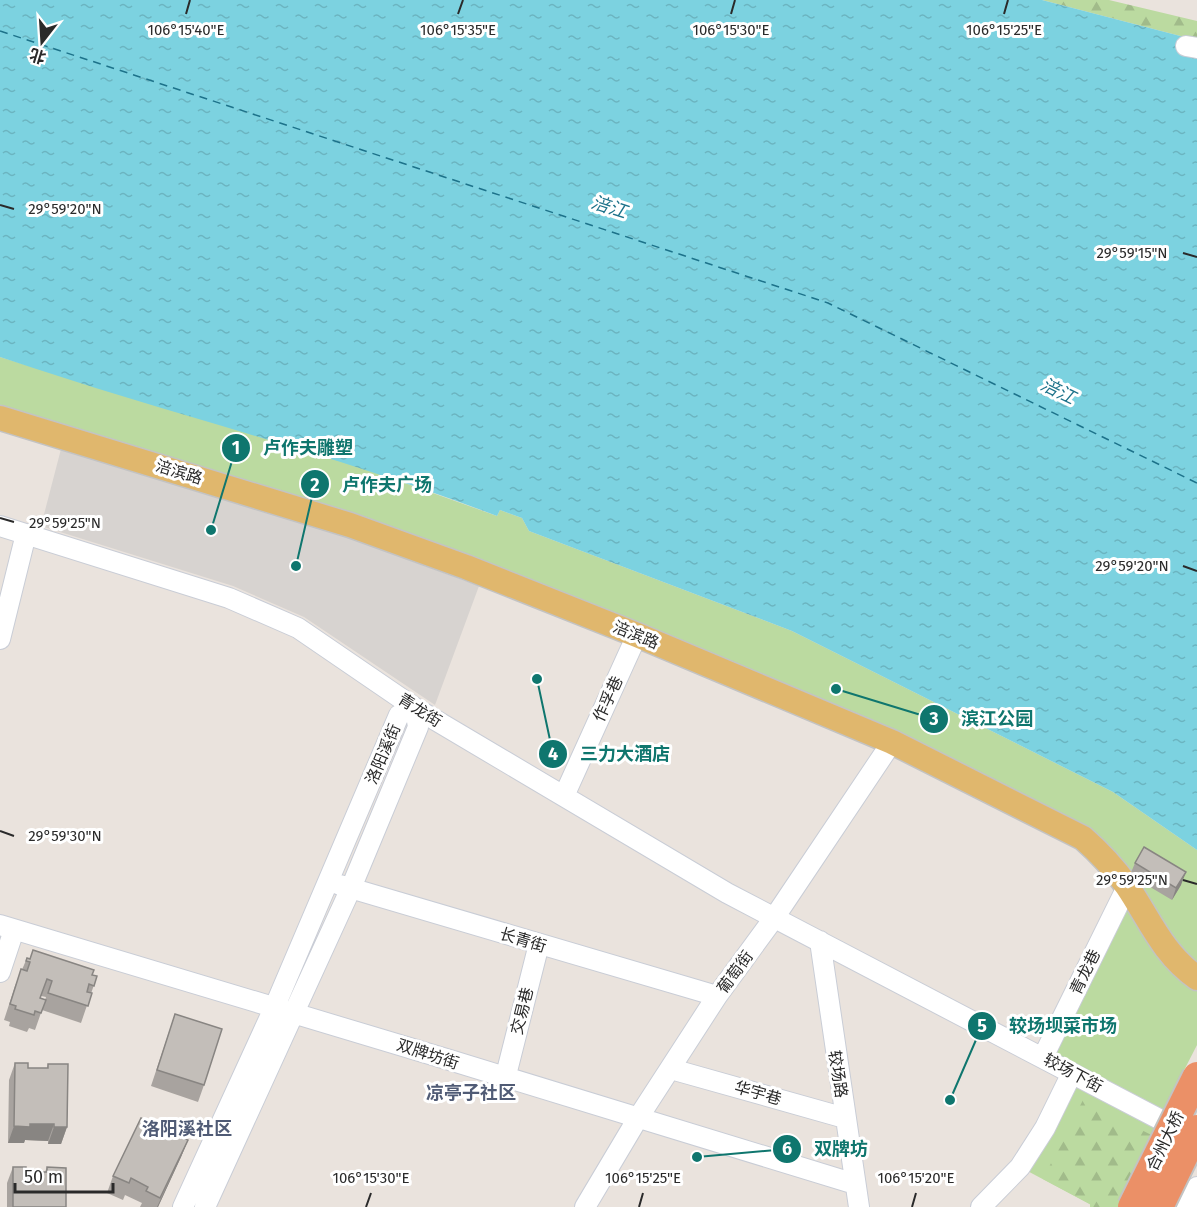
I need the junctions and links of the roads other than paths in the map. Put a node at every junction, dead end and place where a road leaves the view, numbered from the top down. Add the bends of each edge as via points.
1 (0, 418) edge
2 (0, 526) edge
3 (26, 534) junction
4 (637, 635) junction
5 (0, 639) edge
6 (415, 708) junction
7 (892, 742) junction
8 (564, 796) junction
9 (329, 883) junction
10 (1127, 887) junction
11 (351, 888) junction
12 (774, 918) junction
13 (7, 927) edge
14 (820, 941) junction
15 (539, 944) junction
16 (0, 972) edge
17 (1197, 978) edge
18 (717, 996) junction
19 (275, 1006) junction
20 (295, 1012) junction
21 (1043, 1057) junction
22 (671, 1069) junction
23 (1072, 1073) junction
24 (1197, 1076) edge
25 (506, 1079) junction
26 (638, 1118) junction
27 (845, 1118) junction
28 (1197, 1129) edge
29 (1197, 1140) edge
30 (855, 1184) junction
31 (1197, 1187) edge
32 (183, 1207) edge
33 (205, 1207) edge
34 (585, 1207) edge
35 (859, 1207) edge
36 (981, 1207) edge
37 (1132, 1207) edge
38 (1159, 1207) edge
39 (1187, 1207) edge

1 - 4 main road, 涪滨路 via 350,525
2 - 3 street, 青龙街
3 - 5 street
3 - 6 street, 青龙街 via 229,598 298,628
4 - 7 main road, 涪滨路
4 - 8 street, 作孚巷
6 - 8 street, 青龙街
6 - 9 street, 洛阳溪街 via 399,715
6 - 11 street, 洛阳溪街 via 418,727
7 - 10 main road, 涪滨路 via 1083,838 1106,859
7 - 12 street, 葡萄街
8 - 12 street, 青龙街
9 - 11 street, 长青街
9 - 19 street, 洛阳溪街
10 - 17 main road, 涪滨路 via 1159,941
10 - 21 street, 青龙巷
11 - 15 street, 长青街
11 - 20 street, 洛阳溪街
12 - 14 street, 青龙街
12 - 18 street, 葡萄街
13 - 16 street
13 - 19 street, 双牌坊街
14 - 21 street, 较场下街
14 - 27 street, 较场路
15 - 18 street, 长青街
15 - 25 street, 交易巷
18 - 22 street, 葡萄街
19 - 20 street, 双牌坊街
19 - 32 street, 洛阳溪街
20 - 25 street, 双牌坊街
20 - 33 street, 洛阳溪街
21 - 23 street, 较场下街
22 - 26 street, 葡萄街
22 - 27 street, 华宇巷
23 - 29 street, 较场下街
23 - 36 street via 1020,1167
24 - 37 highway, 合州大桥, bridge
25 - 26 street, 双牌坊街
26 - 30 street, 双牌坊街
26 - 34 street, 葡萄街
27 - 30 street, 较场路
28 - 38 highway, 合州大桥, bridge
30 - 35 street, 较场路
31 - 39 street

